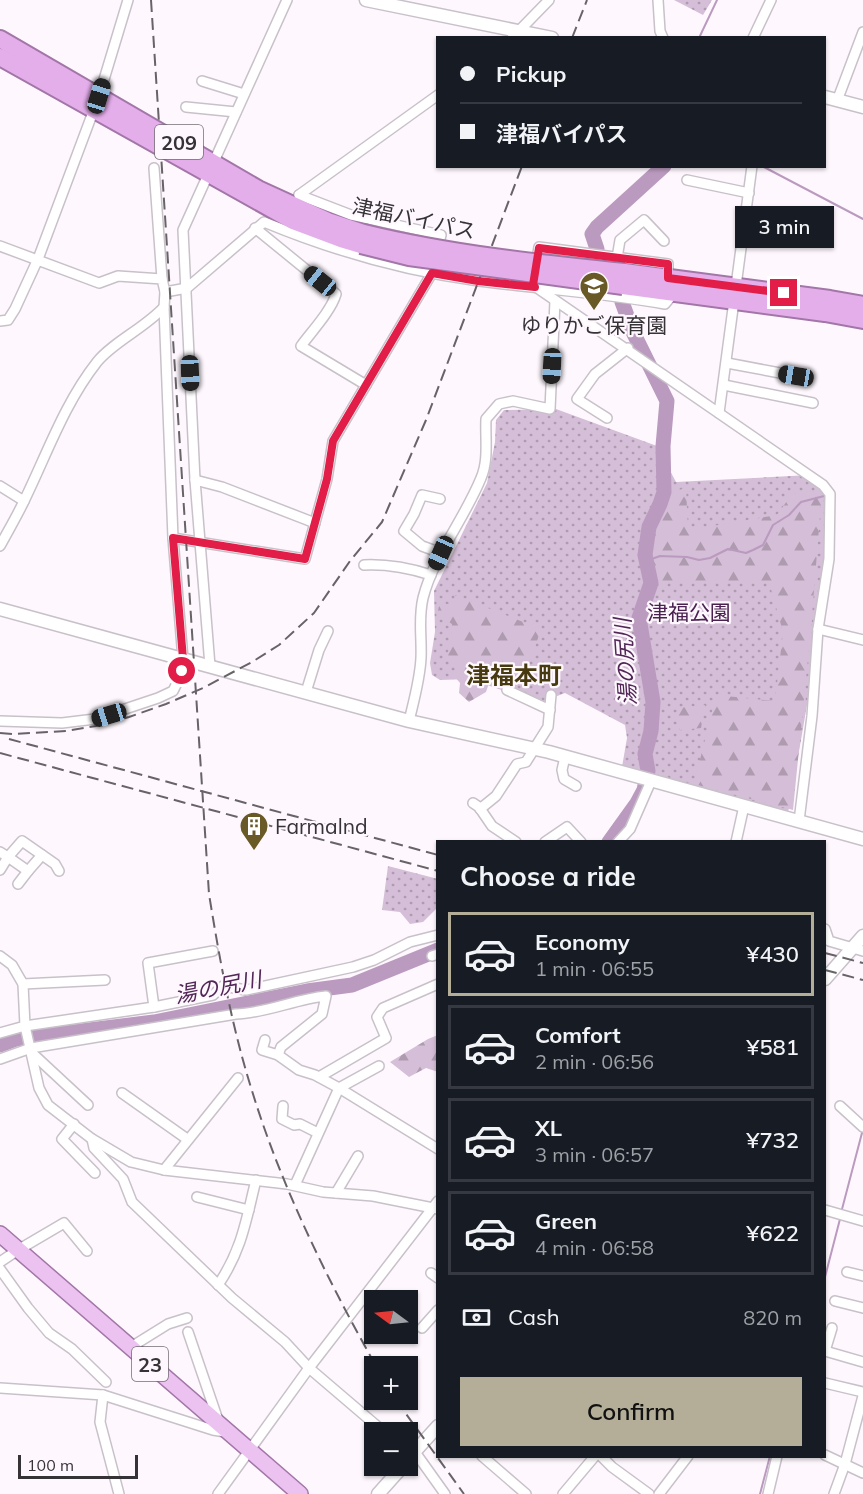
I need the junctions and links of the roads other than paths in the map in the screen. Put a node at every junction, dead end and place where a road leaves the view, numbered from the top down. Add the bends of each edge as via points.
1 (128, 0) edge
2 (287, 0) edge
3 (366, 0) edge
4 (549, 0) edge
5 (658, 0) edge
6 (771, 0) edge
7 (863, 32) edge
8 (516, 34) edge
9 (534, 36) edge
10 (662, 36) edge
11 (754, 36) edge
12 (0, 39) edge
13 (0, 57) edge
14 (202, 81) dead end
15 (244, 94) junction
16 (436, 96) edge
17 (831, 99) edge
18 (96, 103) junction
19 (186, 107) dead end
20 (863, 107) edge
21 (236, 112) junction
22 (154, 168) dead end
23 (752, 168) edge
24 (211, 169) junction
25 (687, 180) dead end
26 (749, 194) junction
27 (746, 216) junction
28 (255, 228) junction
29 (825, 232) dead end
30 (664, 241) dead end
31 (0, 246) edge
32 (38, 259) junction
33 (622, 272) junction
34 (432, 273) junction
35 (162, 279) junction
36 (671, 286) junction
37 (535, 287) junction
38 (187, 288) junction
39 (165, 292) junction
40 (737, 294) junction
41 (555, 301) junction
42 (863, 305) edge
43 (165, 307) junction
44 (863, 320) edge
45 (0, 321) edge
46 (628, 348) junction
47 (727, 363) junction
48 (796, 376) dead end
49 (366, 385) junction
50 (724, 386) junction
51 (813, 403) dead end
52 (719, 413) junction
53 (607, 418) dead end
54 (195, 480) junction
55 (0, 486) edge
56 (440, 499) dead end
57 (24, 501) junction
58 (315, 523) junction
59 (173, 538) junction
60 (201, 542) junction
61 (0, 546) edge
62 (441, 553) junction
63 (364, 565) dead end
64 (431, 575) junction
65 (0, 609) edge
66 (818, 629) junction
67 (328, 631) dead end
68 (863, 640) edge
69 (183, 659) junction
70 (210, 666) junction
71 (507, 690) dead end
72 (306, 692) junction
73 (550, 695) dead end
74 (550, 710) junction
75 (0, 721) edge
76 (409, 721) junction
77 (533, 749) junction
78 (566, 757) junction
79 (651, 782) junction
80 (576, 786) dead end
81 (744, 806) junction
82 (799, 820) junction
83 (863, 839) edge
84 (513, 840) edge
85 (548, 840) edge
86 (579, 840) edge
87 (620, 840) edge
88 (736, 840) edge
89 (4, 855) edge
90 (42, 855) junction
91 (0, 870) edge
92 (59, 871) dead end
93 (28, 872) junction
94 (18, 884) dead end
95 (436, 936) edge
96 (863, 936) edge
97 (827, 941) edge
98 (858, 949) edge
99 (213, 951) dead end
100 (0, 956) edge
101 (826, 978) edge
102 (105, 980) dead end
103 (23, 984) junction
104 (436, 985) edge
105 (154, 1007) junction
106 (25, 1026) junction
107 (0, 1033) edge
108 (265, 1040) dead end
109 (31, 1050) junction
110 (278, 1055) junction
111 (0, 1059) edge
112 (379, 1066) dead end
113 (319, 1077) junction
114 (238, 1078) dead end
115 (339, 1088) junction
116 (122, 1093) dead end
117 (88, 1105) dead end
118 (284, 1106) dead end
119 (840, 1106) dead end
120 (74, 1124) junction
121 (863, 1127) edge
122 (318, 1133) junction
123 (92, 1139) junction
124 (187, 1139) junction
125 (436, 1148) edge
126 (358, 1156) dead end
127 (164, 1170) junction
128 (95, 1173) dead end
129 (256, 1180) junction
130 (295, 1185) junction
131 (336, 1193) junction
132 (198, 1197) dead end
133 (436, 1206) edge
134 (249, 1210) junction
135 (826, 1210) edge
136 (863, 1221) edge
137 (0, 1234) edge
138 (18, 1250) junction
139 (87, 1251) dead end
140 (0, 1262) edge
141 (0, 1269) edge
142 (847, 1272) dead end
143 (863, 1276) edge
144 (218, 1285) junction
145 (835, 1301) dead end
146 (863, 1308) edge
147 (436, 1312) edge
148 (188, 1318) dead end
149 (422, 1328) dead end
150 (832, 1328) dead end
151 (188, 1332) dead end
152 (131, 1347) junction
153 (826, 1348) edge
154 (826, 1351) edge
155 (863, 1362) edge
156 (309, 1368) junction
157 (106, 1382) dead end
158 (826, 1383) edge
159 (0, 1388) edge
160 (863, 1394) edge
161 (103, 1395) junction
162 (372, 1422) edge
163 (225, 1427) junction
164 (436, 1428) edge
165 (418, 1447) edge
166 (249, 1450) junction
167 (826, 1455) edge
168 (484, 1458) edge
169 (593, 1458) edge
170 (603, 1458) edge
171 (686, 1458) edge
172 (777, 1458) edge
173 (845, 1464) junction
174 (418, 1466) edge
175 (863, 1473) edge
176 (393, 1476) edge
177 (119, 1494) edge
178 (218, 1494) edge
179 (300, 1494) edge
180 (378, 1494) edge
181 (445, 1494) edge
182 (526, 1494) edge
183 (563, 1494) edge
184 (649, 1494) edge
185 (659, 1494) edge
186 (768, 1494) edge
187 (834, 1494) edge

1 - 18 street
2 - 15 street
3 - 8 street
4 - 8 street
5 - 10 street
6 - 11 street
7 - 17 street
8 - 9 street
12 - 18 highway, 津福バイパス / 209
13 - 18 highway, 津福バイパス / 209
14 - 15 street
15 - 21 street
16 - 34 street via 299,195 351,215 441,235
17 - 20 street
18 - 24 highway, 津福バイパス / 209
18 - 32 street
19 - 21 street
21 - 24 street
22 - 35 street
23 - 26 street
24 - 33 highway, 津福バイパス / 209, bridge via 363,239
24 - 38 street via 183,230
25 - 26 street
26 - 27 street
27 - 29 street
27 - 40 street
28 - 34 street via 264,222 353,255
28 - 38 street
28 - 49 street via 336,294 301,346
30 - 33 street via 644,220 620,240
31 - 32 street
32 - 35 street via 99,283 118,276
32 - 45 street via 15,309 8,320
33 - 36 highway, 津福バイパス / 209
33 - 37 street via 539,248
34 - 37 street
34 - 49 street
35 - 39 street
36 - 37 street via 665,304
36 - 40 highway, 津福バイパス / 209
37 - 41 street
38 - 39 street
38 - 54 street
39 - 43 street
40 - 42 highway, 津福バイパス / 209
40 - 44 highway, 津福バイパス / 209
40 - 47 street
41 - 46 street
41 - 62 street via 550,409 513,401 499,404 486,419 482,477
43 - 57 street via 99,360 81,384
43 - 59 street
46 - 52 street
46 - 53 street via 595,374 578,399
47 - 48 street
47 - 50 street
49 - 58 street via 333,441
50 - 51 street
50 - 52 street
52 - 66 street via 831,494 829,559
54 - 58 street
54 - 60 street
55 - 57 street
56 - 62 street via 422,495 405,531 422,546
57 - 61 street
58 - 60 street via 305,559
59 - 60 street
59 - 69 street
60 - 70 street
62 - 64 street
63 - 64 street via 382,564
64 - 76 street via 419,623 422,657
65 - 69 street
66 - 68 street
66 - 82 street
67 - 72 street
69 - 70 street
69 - 75 street via 173,691 124,710 62,723
70 - 72 street
71 - 74 street
72 - 76 street
73 - 74 street
74 - 77 street via 548,727
76 - 77 street
77 - 78 street
77 - 84 street via 526,762 510,771 496,796 476,806 492,826
78 - 79 street
78 - 80 street via 564,779
79 - 81 street
79 - 87 street via 630,829
81 - 82 street
81 - 88 street
82 - 83 street
85 - 86 street via 567,827
89 - 90 street via 22,840
89 - 91 street
89 - 93 street
90 - 92 street
90 - 93 street
93 - 94 street
95 - 105 street via 410,942 353,967 246,990 223,986 213,995
96 - 98 street
97 - 98 street
98 - 101 street
99 - 105 street via 148,963
100 - 103 street via 12,965
102 - 103 street
103 - 106 street
104 - 113 street via 383,1008 376,1017 386,1038
105 - 106 street
106 - 107 street
106 - 109 street
108 - 110 street via 262,1050
109 - 110 street via 252,1014 326,996 322,1014 281,1047
109 - 111 street
109 - 117 street
109 - 120 street via 39,1088 48,1105
110 - 113 street via 299,1070
112 - 115 street
113 - 115 street
114 - 124 street
115 - 122 street
115 - 125 street
116 - 124 street
118 - 122 street via 282,1119
119 - 121 street
120 - 123 street
120 - 128 street via 62,1138
122 - 130 street
123 - 127 street via 131,1162
123 - 144 street via 94,1148 123,1179 132,1202
124 - 127 street
126 - 131 street
127 - 129 street
129 - 130 street
129 - 134 street
130 - 131 street
131 - 133 street
132 - 134 street
133 - 156 street
134 - 144 street via 241,1243
135 - 136 street
137 - 138 main road, 23
138 - 139 street via 64,1223
138 - 140 street
138 - 152 main road, 23
141 - 157 street via 49,1333
142 - 143 street
144 - 156 street via 285,1342
145 - 146 street
147 - 149 street
148 - 152 street via 168,1324
150 - 153 street
151 - 163 street
152 - 163 main road, 23
154 - 155 street
156 - 162 street
156 - 166 street
158 - 160 street
159 - 161 street
160 - 173 street
161 - 163 street via 213,1430
161 - 177 street via 100,1422
163 - 166 main road, 23
164 - 165 street
166 - 178 street
166 - 179 main road, 23
167 - 173 street
168 - 182 street
169 - 183 street
170 - 184 street
171 - 185 street
172 - 186 street
173 - 175 street
173 - 187 street
174 - 181 street
176 - 180 street

